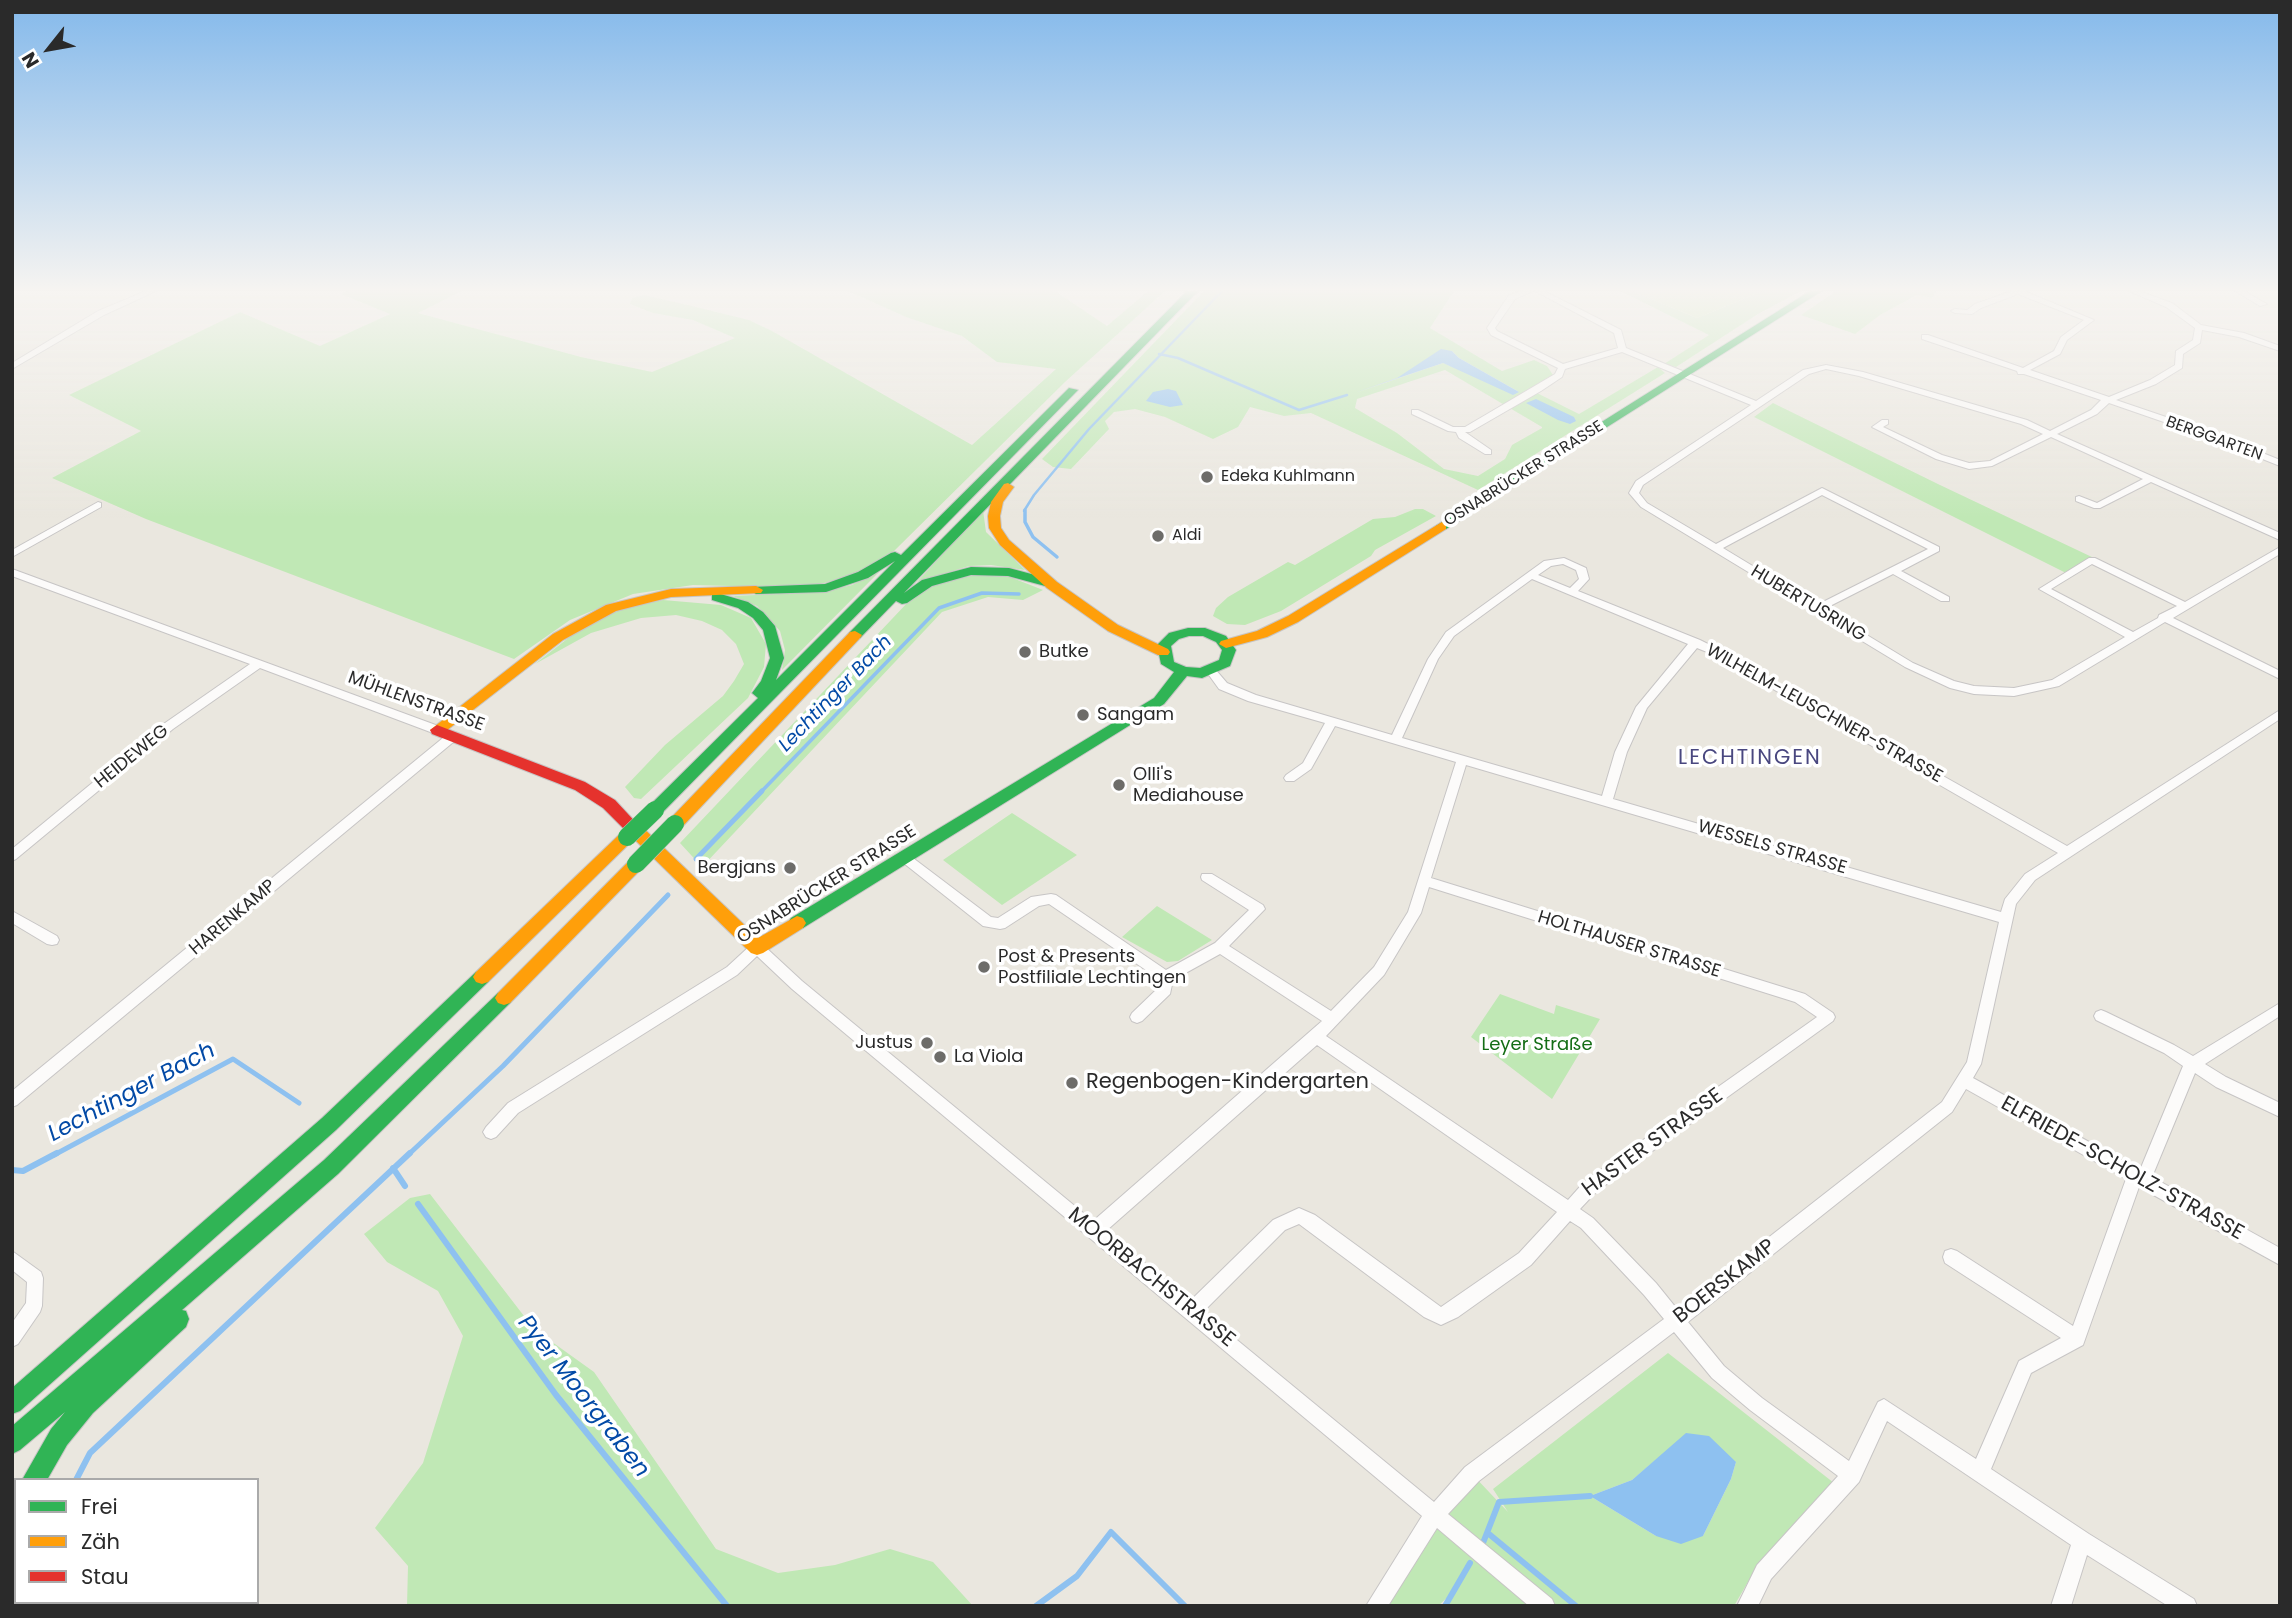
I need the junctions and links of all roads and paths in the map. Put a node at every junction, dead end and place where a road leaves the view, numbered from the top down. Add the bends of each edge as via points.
1 (1097, 367) edge
2 (1118, 367) edge
3 (1559, 367) edge
4 (1567, 367) edge
5 (1663, 367) edge
6 (1697, 367) edge
7 (2006, 367) edge
8 (2031, 367) edge
9 (2178, 367) edge
10 (1562, 368) junction
11 (2021, 372) junction
12 (1683, 375) junction
13 (2108, 402) junction
14 (1758, 405) junction
15 (1415, 412) dead end
16 (1885, 422) dead end
17 (1460, 431) junction
18 (2053, 433) junction
19 (1036, 449) junction
20 (1488, 452) dead end
21 (2280, 463) edge
22 (2152, 478) junction
23 (2079, 499) dead end
24 (98, 505) dead end
25 (937, 526) junction
26 (2280, 537) edge
27 (1716, 548) junction
28 (2280, 550) edge
29 (12, 554) edge
30 (1894, 571) junction
31 (12, 572) edge
32 (1530, 575) junction
33 (1052, 584) junction
34 (686, 592) junction
35 (1572, 592) junction
36 (1945, 599) dead end
37 (2185, 606) junction
38 (1816, 609) junction
39 (2163, 617) junction
40 (867, 622) junction
41 (2132, 636) junction
42 (1696, 642) junction
43 (1226, 644) junction
44 (1166, 646) junction
45 (258, 664) junction
46 (1183, 671) junction
47 (1211, 671) junction
48 (2280, 676) edge
49 (2280, 714) edge
50 (1331, 722) junction
51 (437, 730) junction
52 (453, 736) junction
53 (1395, 741) junction
54 (1462, 760) junction
55 (1290, 778) dead end
56 (1607, 800) junction
57 (656, 808) junction
58 (2067, 852) junction
59 (12, 856) edge
60 (905, 858) junction
61 (1207, 877) dead end
62 (1425, 881) junction
63 (12, 916) edge
64 (2007, 919) junction
65 (52, 940) dead end
66 (1220, 947) junction
67 (758, 948) junction
68 (1166, 976) junction
69 (2280, 1009) edge
70 (2101, 1016) dead end
71 (1137, 1017) dead end
72 (1828, 1017) joint
73 (1333, 1020) junction
74 (1316, 1037) junction
75 (2191, 1065) junction
76 (1965, 1081) junction
77 (12, 1100) edge
78 (2280, 1110) edge
79 (491, 1132) dead end
80 (331, 1167) junction
81 (2139, 1179) junction
82 (1568, 1209) junction
83 (1094, 1231) junction
84 (1951, 1257) dead end
85 (2280, 1257) edge
86 (12, 1259) edge
87 (1192, 1311) junction
88 (1675, 1321) junction
89 (12, 1338) edge
90 (2077, 1339) junction
91 (12, 1403) edge
92 (12, 1442) edge
93 (1980, 1472) junction
94 (1852, 1475) junction
95 (35, 1478) edge
96 (1436, 1514) junction
97 (2082, 1541) junction
98 (1376, 1606) edge
99 (1545, 1606) edge
100 (1747, 1606) edge
101 (2061, 1606) edge
102 (2187, 1606) edge

1 - 25 main road
2 - 19 main road
3 - 10 street
4 - 10 street
5 - 12 street
6 - 12 main road, OSNABRÜCKER STRASSE
7 - 11 street, BERGGARTEN
8 - 11 street
9 - 13 street
10 - 17 street via 1538,389
11 - 13 street, BERGGARTEN
12 - 14 street
12 - 43 main road, OSNABRÜCKER STRASSE via 1293,619
13 - 18 street
13 - 21 street, BERGGARTEN
14 - 18 street, HUBERTUSRING via 1806,372 1836,368
14 - 27 street, HUBERTUSRING via 1639,483 1634,493 1644,505
15 - 17 street
16 - 18 street via 1876,427 1969,466 1992,463
17 - 20 street
18 - 22 street, HUBERTUSRING
19 - 33 main road via 1037,456 997,502 995,528 1004,542
19 - 40 main road
22 - 23 street via 2097,506
22 - 26 street, HUBERTUSRING
24 - 29 street
25 - 34 main road via 921,533 890,560 845,583 804,591
25 - 57 main road
27 - 30 street via 1822,491 1936,549
27 - 38 street, HUBERTUSRING
28 - 37 street, HUBERTUSRING
30 - 36 street
30 - 38 street
31 - 45 street, MÜHLENSTRASSE
32 - 35 street, WILHELM-LEUSCHNER-STRASSE
32 - 35 street via 1555,561 1574,563 1585,573
32 - 53 street via 1450,634 1433,659
33 - 40 main road via 1009,572 958,573 927,583 886,614
33 - 44 main road via 1101,617
34 - 51 main road via 634,600 576,625
34 - 57 main road via 722,598 758,615 771,629 777,658 768,683 659,796
35 - 42 street, WILHELM-LEUSCHNER-STRASSE
37 - 39 street, HUBERTUSRING
37 - 41 street via 2092,561 2043,589
38 - 41 street, HUBERTUSRING via 1926,673 1974,690 2014,692 2055,683
39 - 41 street, HUBERTUSRING
39 - 48 street
40 - 80 main road, bridge via 636,864
42 - 56 street via 1642,707 1621,752
42 - 58 street, WILHELM-LEUSCHNER-STRASSE
43 - 44 main road via 1195,631 1181,633
43 - 47 main road via 1225,663
44 - 46 main road via 1168,664
45 - 51 street, MÜHLENSTRASSE
45 - 59 street, HEIDEWEG via 169,726
46 - 47 main road
46 - 60 main road, OSNABRÜCKER STRASSE via 1159,701
47 - 50 street, WESSELS STRASSE via 1228,690
49 - 58 street
50 - 53 street, WESSELS STRASSE
50 - 55 street via 1307,766
51 - 52 main road, MÜHLENSTRASSE
52 - 67 main road, MÜHLENSTRASSE via 580,786 609,804
52 - 77 street, HARENKAMP
53 - 54 street, WESSELS STRASSE
54 - 56 street, WESSELS STRASSE
54 - 62 street
56 - 64 street, WESSELS STRASSE
57 - 91 main road, bridge via 329,1124
58 - 64 street via 2017,891
60 - 67 main road, OSNABRÜCKER STRASSE
60 - 68 street via 988,922 1000,923 1037,901 1051,899
61 - 66 street via 1258,909
62 - 72 street, HOLTHAUSER STRASSE via 1800,998
62 - 73 street via 1393,953
63 - 65 street
64 - 76 street, BOERSKAMP via 1974,1064
66 - 68 street
66 - 73 street
67 - 79 street, OSNABRÜCKER STRASSE via 732,971 513,1108
67 - 83 street, MOORBACHSTRASSE
68 - 71 street via 1165,989
69 - 75 street
70 - 75 street via 2169,1049
72 - 82 street, HASTER STRASSE via 1591,1186
73 - 74 street
74 - 82 street
74 - 83 street
75 - 78 street
75 - 81 street
76 - 81 street, ELFRIEDE-SCHOLZ-STRASSE
76 - 88 street, BOERSKAMP via 1947,1107 1919,1131
80 - 92 main road
80 - 95 main road via 312,1196 85,1405
81 - 85 street, ELFRIEDE-SCHOLZ-STRASSE
81 - 90 street
82 - 87 street, HASTER STRASSE via 1525,1259 1441,1315 1299,1216 1279,1225
82 - 88 street via 1604,1240
83 - 87 street, MOORBACHSTRASSE
84 - 90 street
86 - 89 street via 35,1278 34,1306
87 - 96 street, MOORBACHSTRASSE
88 - 94 street via 1718,1372
88 - 96 street, BOERSKAMP via 1472,1474
90 - 93 street via 2025,1367
93 - 94 street via 1884,1408
93 - 97 street
94 - 100 street via 1764,1572
96 - 98 street, BOERSKAMP
96 - 99 street, MOORBACHSTRASSE
97 - 101 street
97 - 102 street

